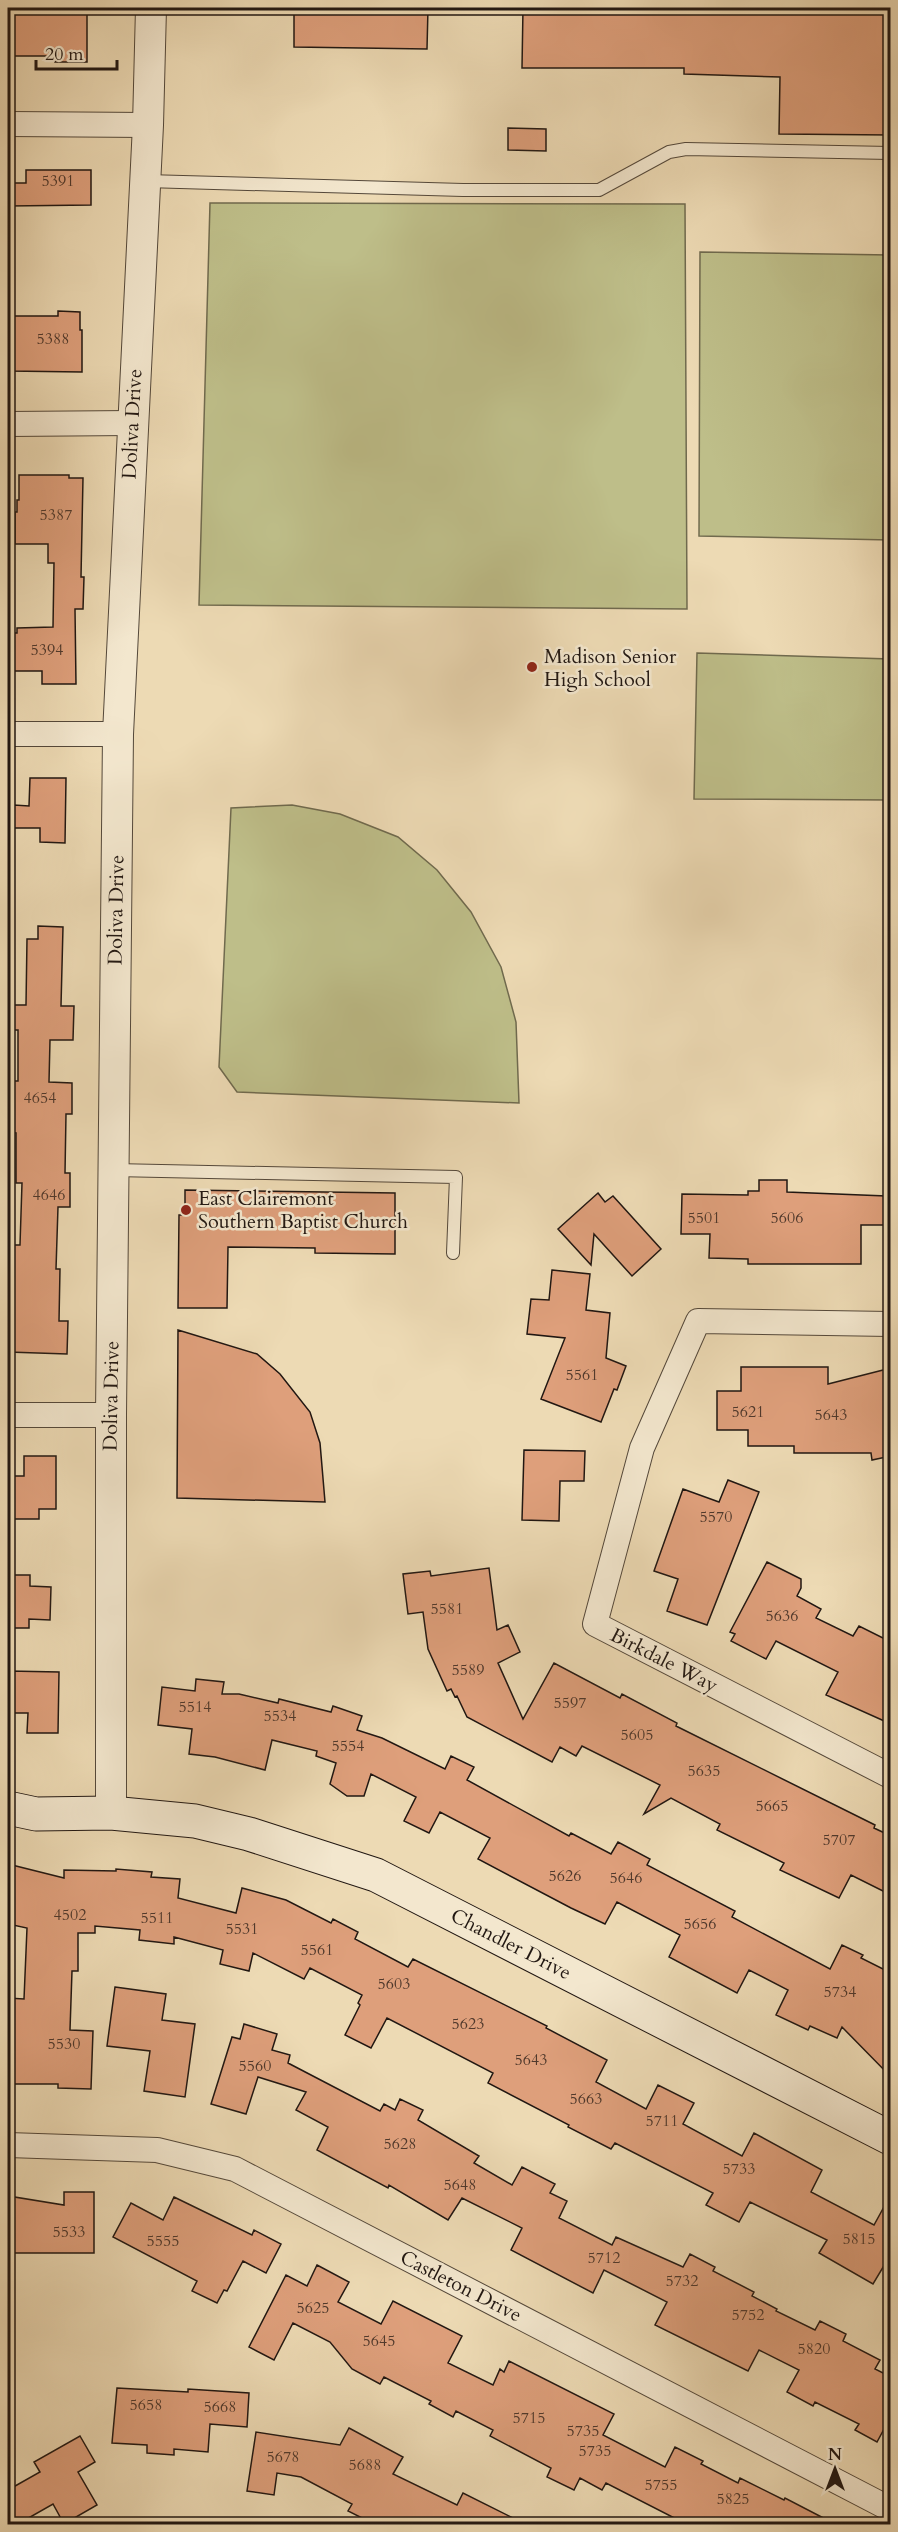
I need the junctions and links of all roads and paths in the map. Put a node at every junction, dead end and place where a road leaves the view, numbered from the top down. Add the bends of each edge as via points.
1 (151, 8) edge
2 (8, 124) edge
3 (148, 125) junction
4 (891, 153) edge
5 (145, 181) junction
6 (132, 423) junction
7 (8, 424) edge
8 (8, 734) edge
9 (118, 734) junction
10 (114, 1170) junction
11 (453, 1253) dead end
12 (891, 1324) edge
13 (8, 1415) edge
14 (111, 1415) junction
15 (891, 1776) edge
16 (8, 1808) edge
17 (111, 1813) junction
18 (891, 2138) edge
19 (8, 2145) edge
20 (891, 2509) edge

1 - 3 street, Doliva Drive
2 - 3 street
3 - 5 street, Doliva Drive
4 - 5 lane via 686,149 669,153 598,190
5 - 6 street, Doliva Drive
6 - 7 street
6 - 9 street, Doliva Drive
8 - 9 street
9 - 10 street, Doliva Drive
10 - 11 lane via 456,1177
10 - 14 street, Doliva Drive
12 - 15 street, Birkdale Way via 698,1321 642,1448 596,1624
13 - 14 street
14 - 17 street, Doliva Drive
16 - 17 main road, Chandler Drive via 36,1814
17 - 18 main road, Chandler Drive via 195,1821 376,1875
19 - 20 street, Castleton Drive via 157,2150 235,2169

